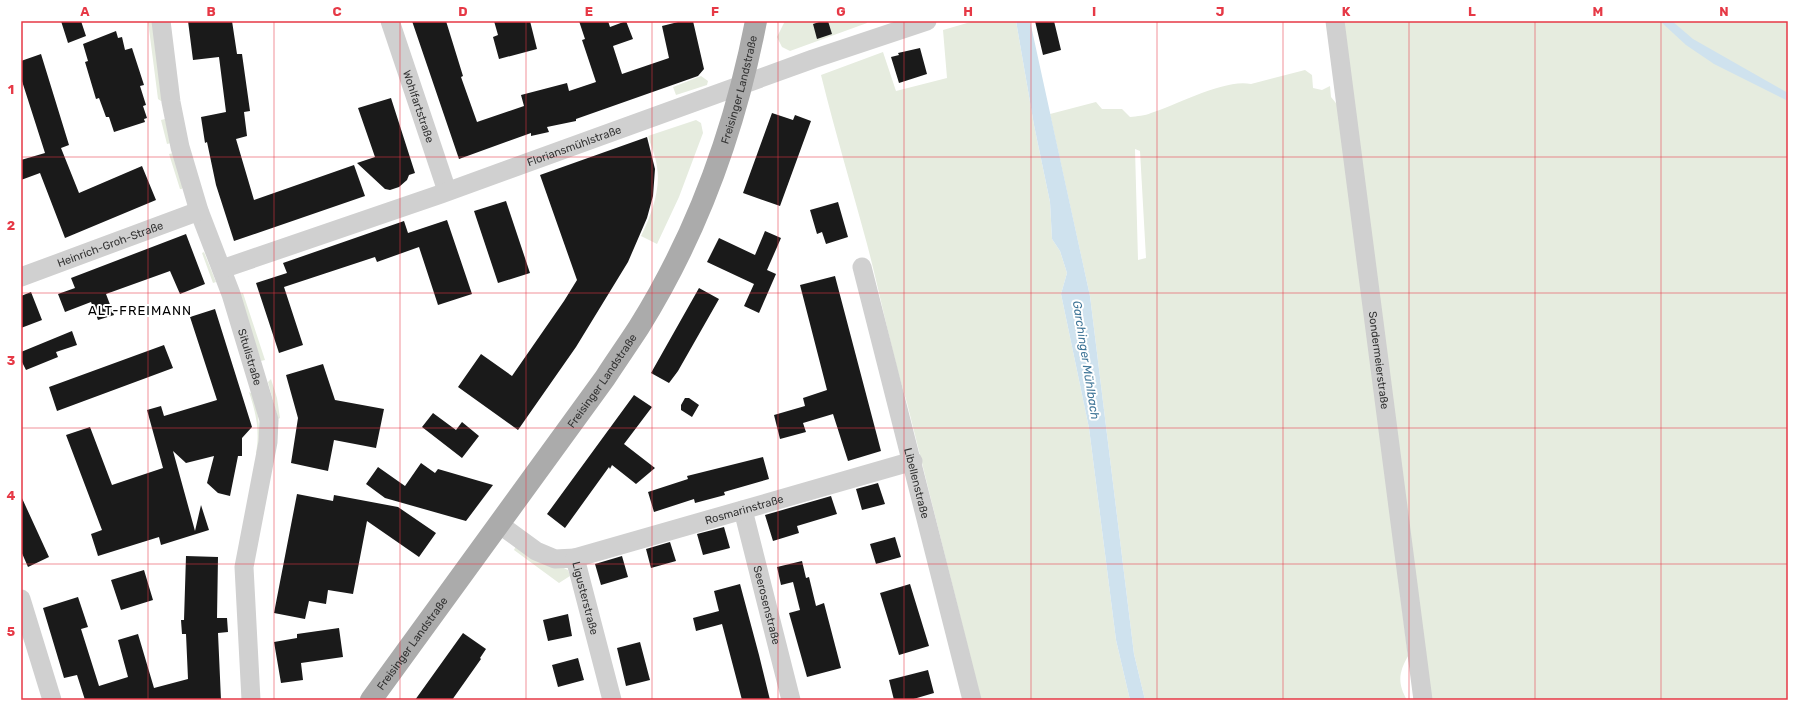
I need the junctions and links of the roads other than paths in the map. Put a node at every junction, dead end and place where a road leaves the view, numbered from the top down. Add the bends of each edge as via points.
1 (161, 21) edge
2 (390, 21) edge
3 (756, 21) edge
4 (927, 21) edge
5 (1335, 21) edge
6 (742, 86) junction
7 (446, 192) junction
8 (198, 211) junction
9 (862, 267) dead end
10 (222, 269) junction
11 (21, 277) edge
12 (913, 461) junction
13 (742, 510) junction
14 (499, 524) junction
15 (576, 558) junction
16 (21, 599) edge
17 (52, 700) edge
18 (251, 700) edge
19 (371, 700) edge
20 (612, 700) edge
21 (791, 700) edge
22 (972, 700) edge
23 (1423, 700) edge

1 - 8 street, Situlistraße via 171,102 180,147
2 - 7 street, Wohlfartstraße
3 - 6 main road, Freisinger Landstraße
4 - 6 street, Floriansmühlstraße
5 - 23 street, Sondermeierstraße
6 - 7 street, Floriansmühlstraße
6 - 14 main road, Freisinger Landstraße via 724,147 695,220 639,327
7 - 10 street, Floriansmühlstraße
8 - 10 street, Situlistraße
8 - 11 street, Heinrich-Groh-Straße
9 - 12 street, Libellenstraße
10 - 18 street, Situlistraße via 269,420 268,442 244,567
12 - 13 street, Rosmarinstraße
12 - 22 street, Libellenstraße
13 - 15 street, Rosmarinstraße
13 - 21 street, Seerosenstraße
14 - 15 street, Ligusterstraße via 536,550 555,559
14 - 19 main road, Freisinger Landstraße
15 - 20 street, Ligusterstraße
16 - 17 street

